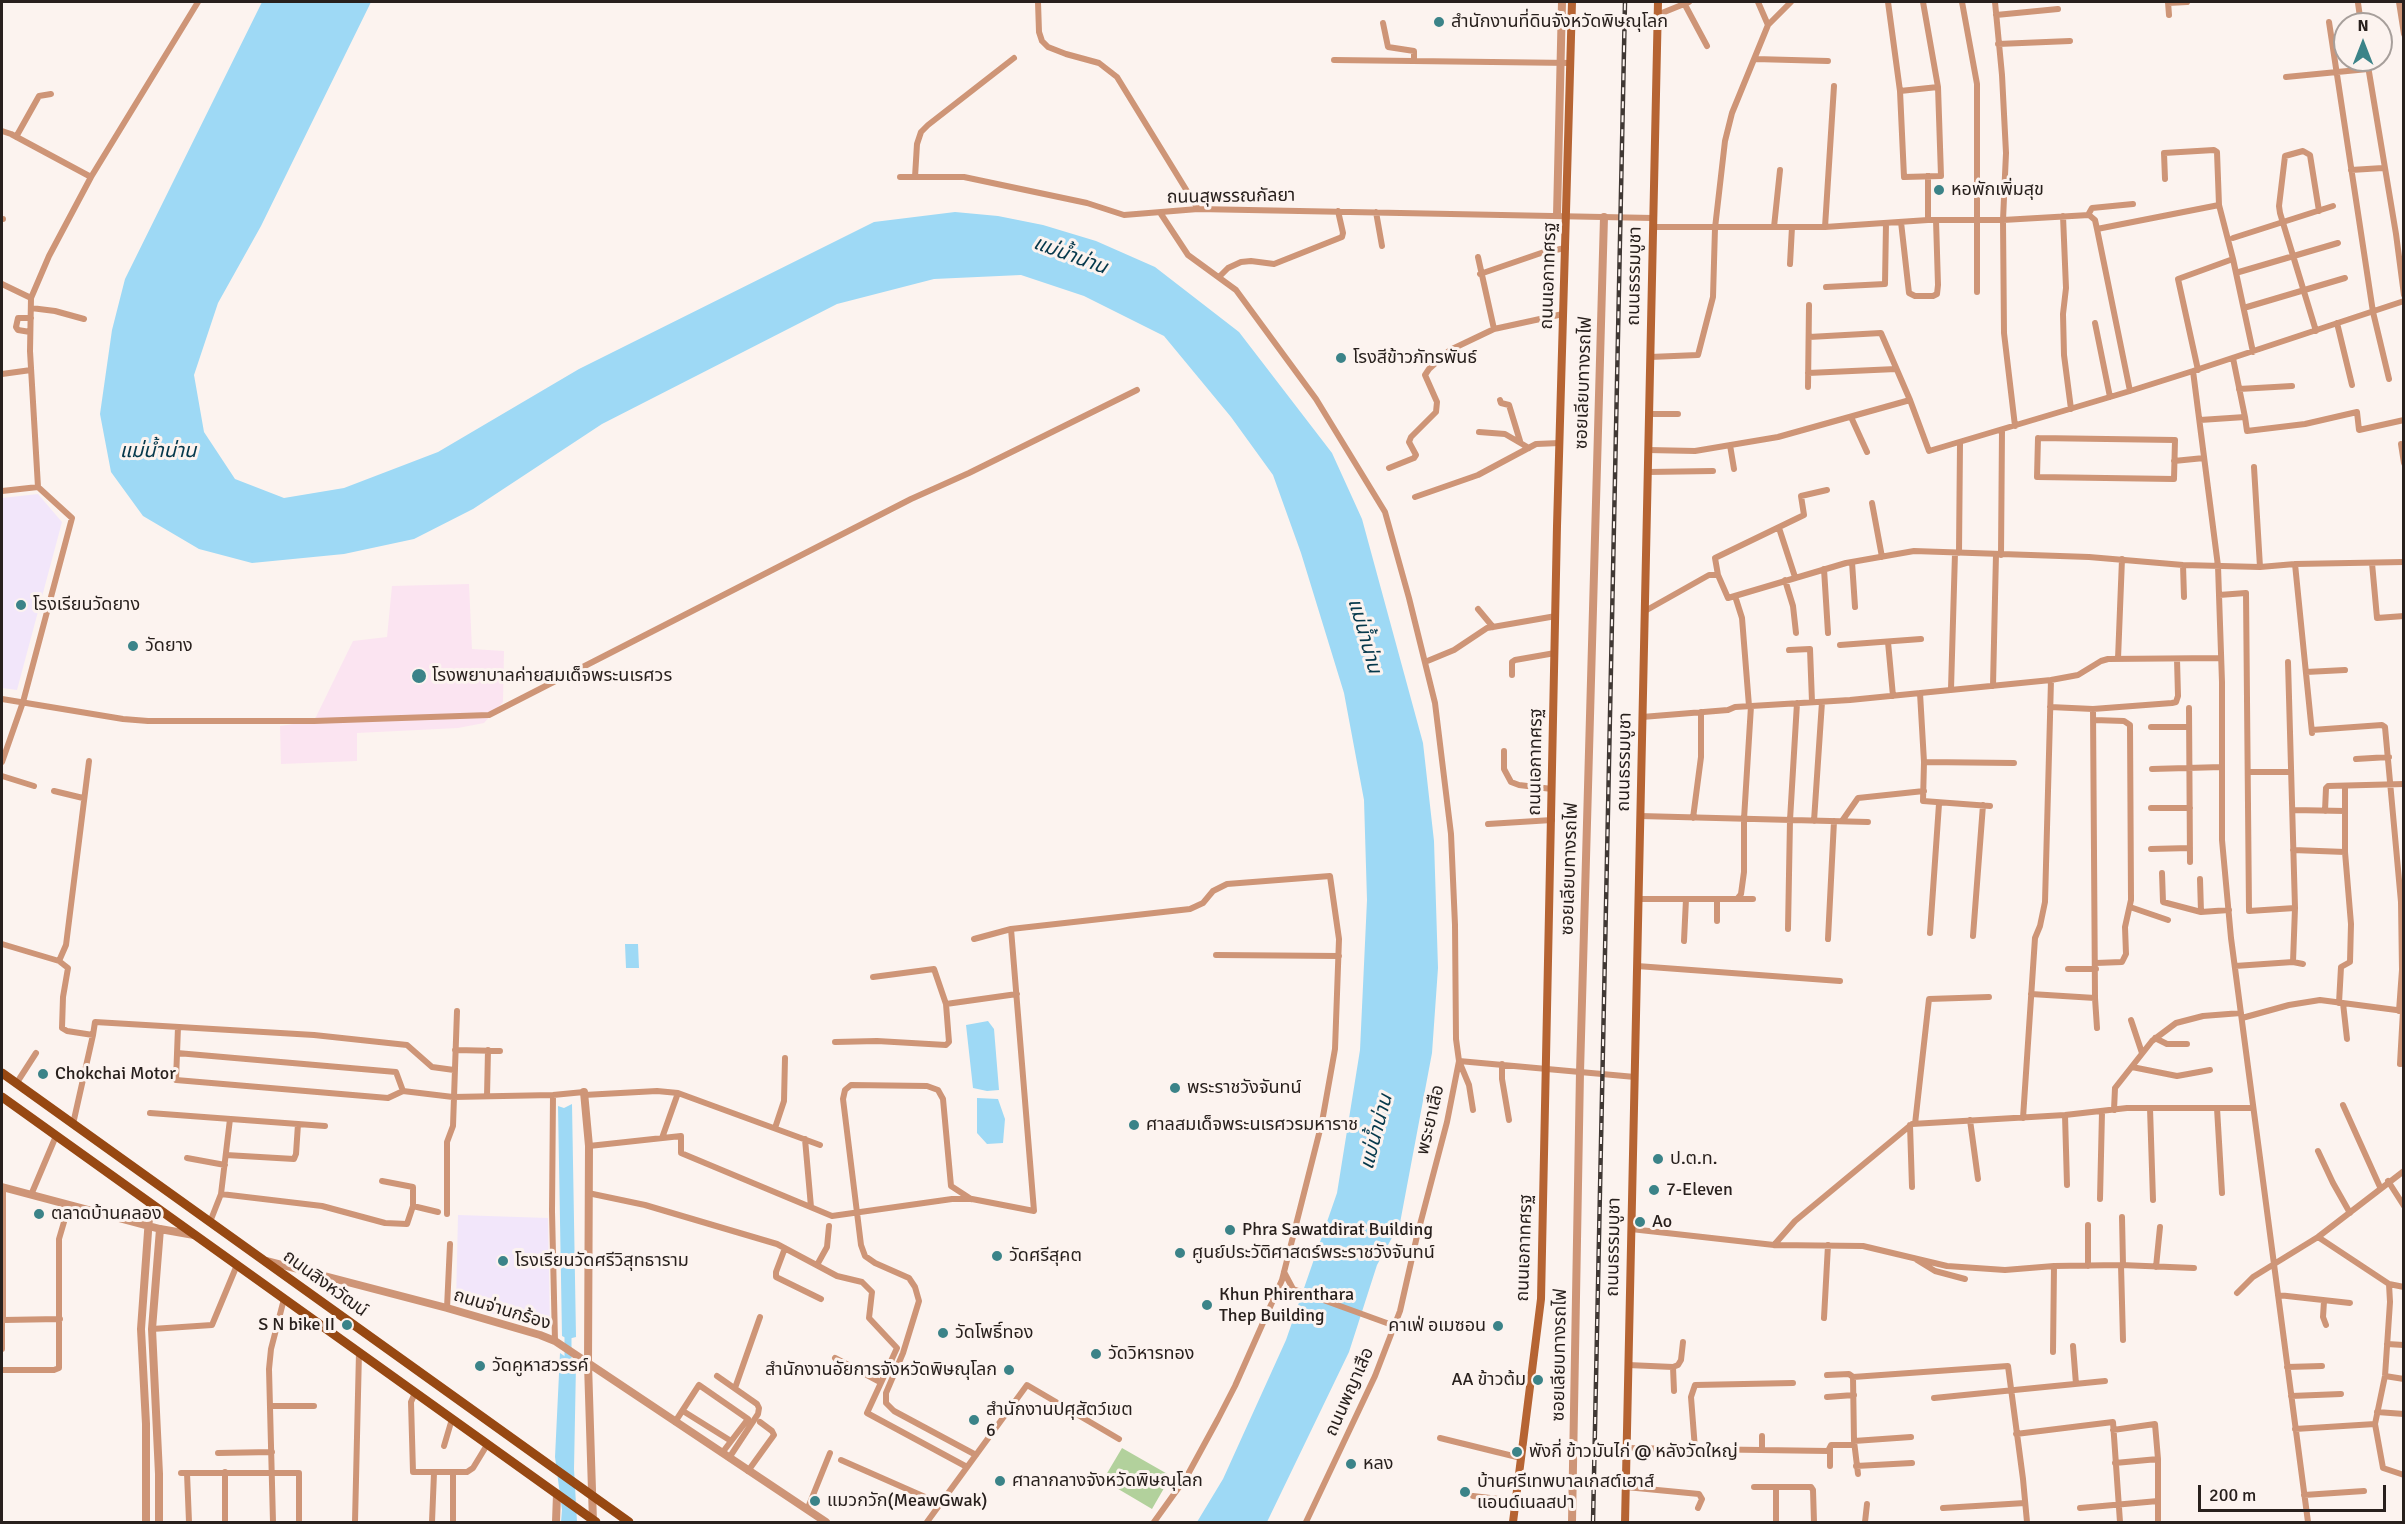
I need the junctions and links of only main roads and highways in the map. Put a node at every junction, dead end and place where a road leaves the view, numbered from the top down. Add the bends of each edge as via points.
1 (1572, 2) edge
2 (1658, 2) edge
3 (2, 1073) edge
4 (2, 1097) edge
5 (594, 1522) edge
6 (629, 1522) edge
7 (1513, 1522) edge
8 (1625, 1522) edge

1 - 7 main road, ถนนเอกาทศรฐ via 1541,1299
2 - 8 main road, ถนนธรรมบูชา
3 - 6 main road, ถนนสิงหวัฒน์
4 - 5 main road, ถนนสิงหวัฒน์

